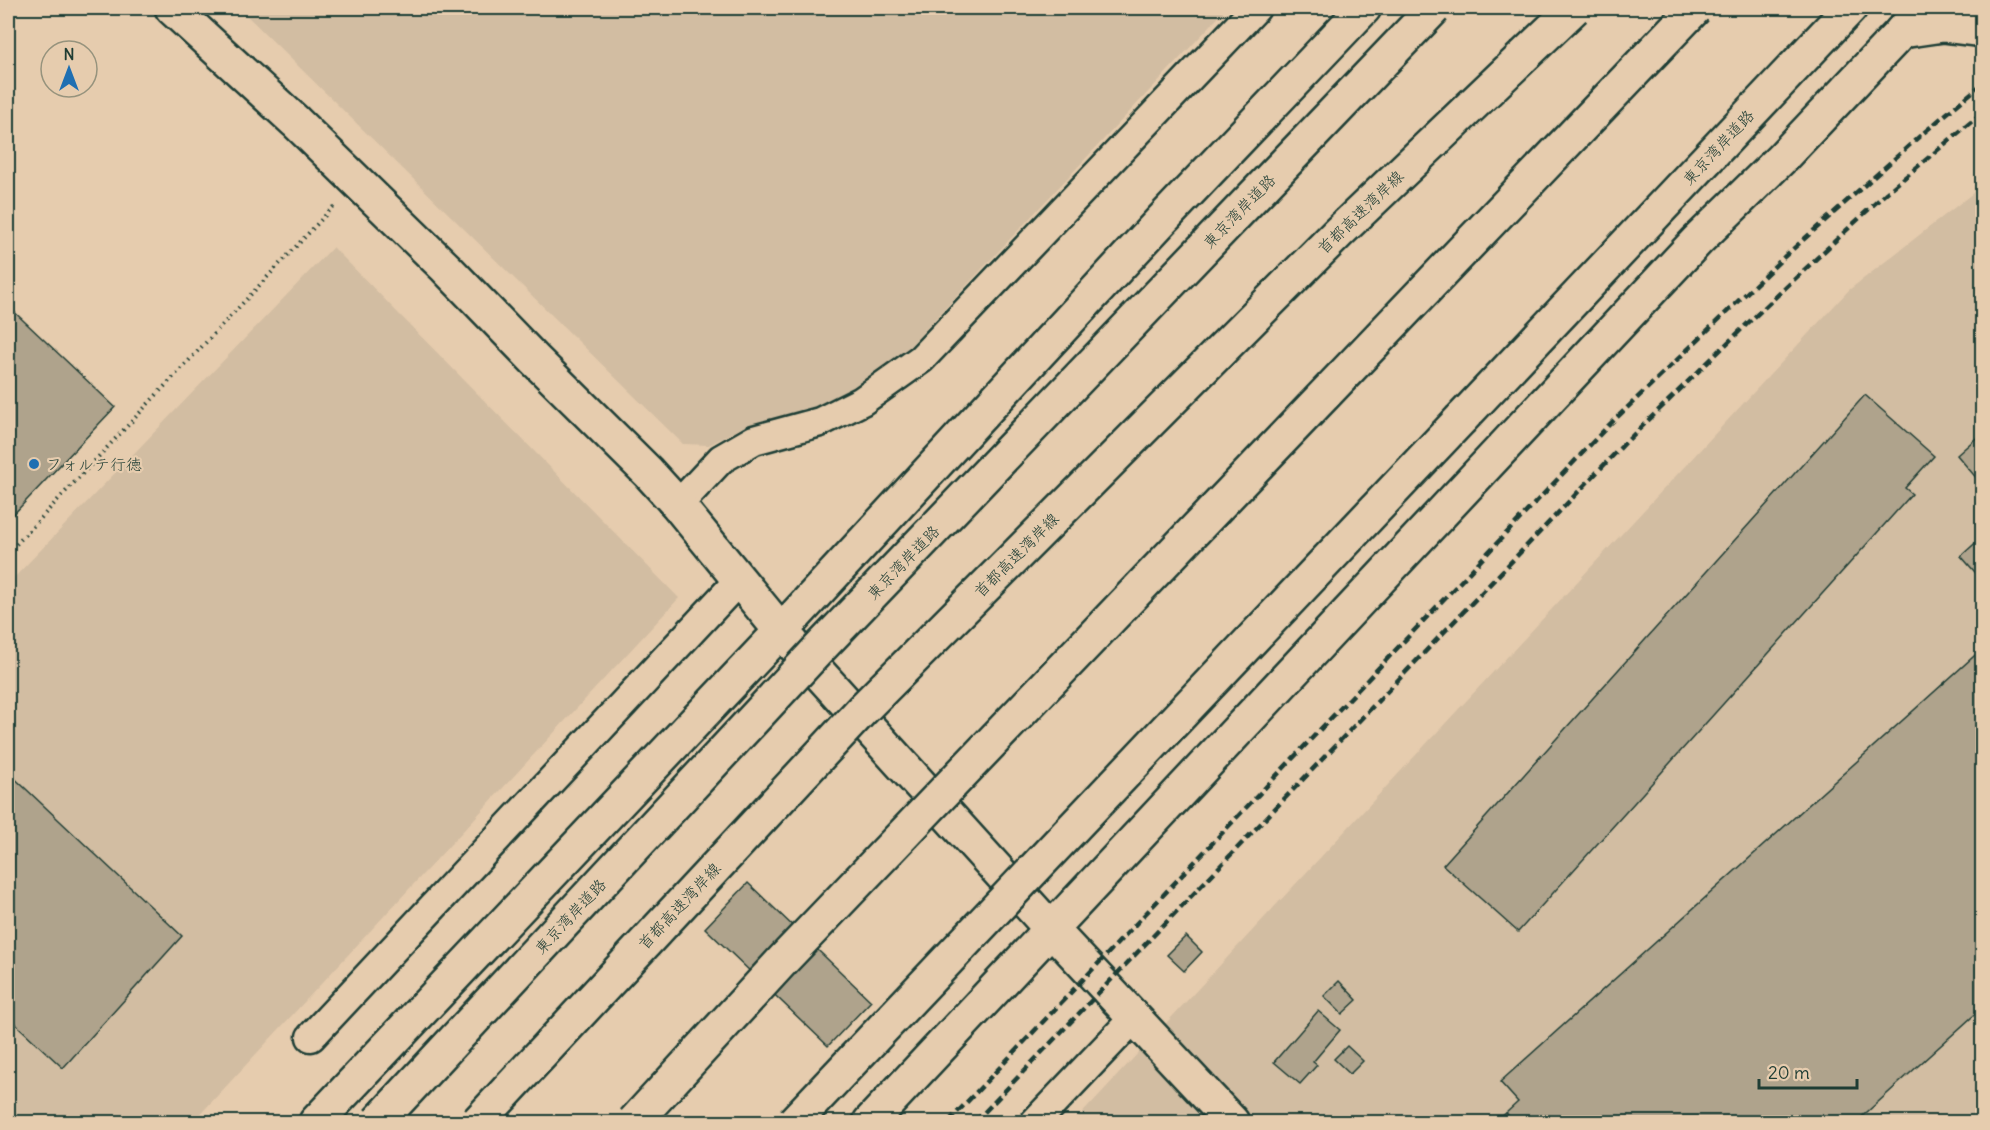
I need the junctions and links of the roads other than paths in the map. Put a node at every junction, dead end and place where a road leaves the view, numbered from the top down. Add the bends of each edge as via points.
1 (172, 8) edge
2 (1256, 8) edge
3 (1365, 8) edge
4 (1434, 8) edge
5 (1574, 8) edge
6 (1695, 8) edge
7 (1850, 8) edge
8 (1924, 8) edge
9 (1983, 30) edge
10 (1902, 31) junction
11 (678, 505) junction
12 (739, 580) junction
13 (781, 631) junction
14 (1052, 930) junction
15 (1134, 1018) junction
16 (311, 1037) dead end
17 (316, 1122) edge
18 (378, 1122) edge
19 (478, 1122) edge
20 (634, 1122) edge
21 (794, 1122) edge
22 (870, 1122) edge
23 (1035, 1122) edge
24 (1232, 1122) edge

1 - 11 main road via 446,268
2 - 11 street via 921,359 862,401 819,422 754,440 721,459
3 - 13 main road via 1161,221
4 - 18 main road, 東京湾岸道路, bridge via 825,643
5 - 19 main road, 首都高速湾岸線, bridge via 1338,233 862,710
6 - 20 main road, bridge via 792,950
7 - 21 main road, 東京湾岸道路, bridge
8 - 10 main road
9 - 10 main road via 1943,25
10 - 14 main road via 1681,258
11 - 12 main road
12 - 13 main road
12 - 16 street
13 - 14 main road
13 - 17 main road
14 - 15 main road
14 - 22 main road
15 - 23 street
15 - 24 main road

